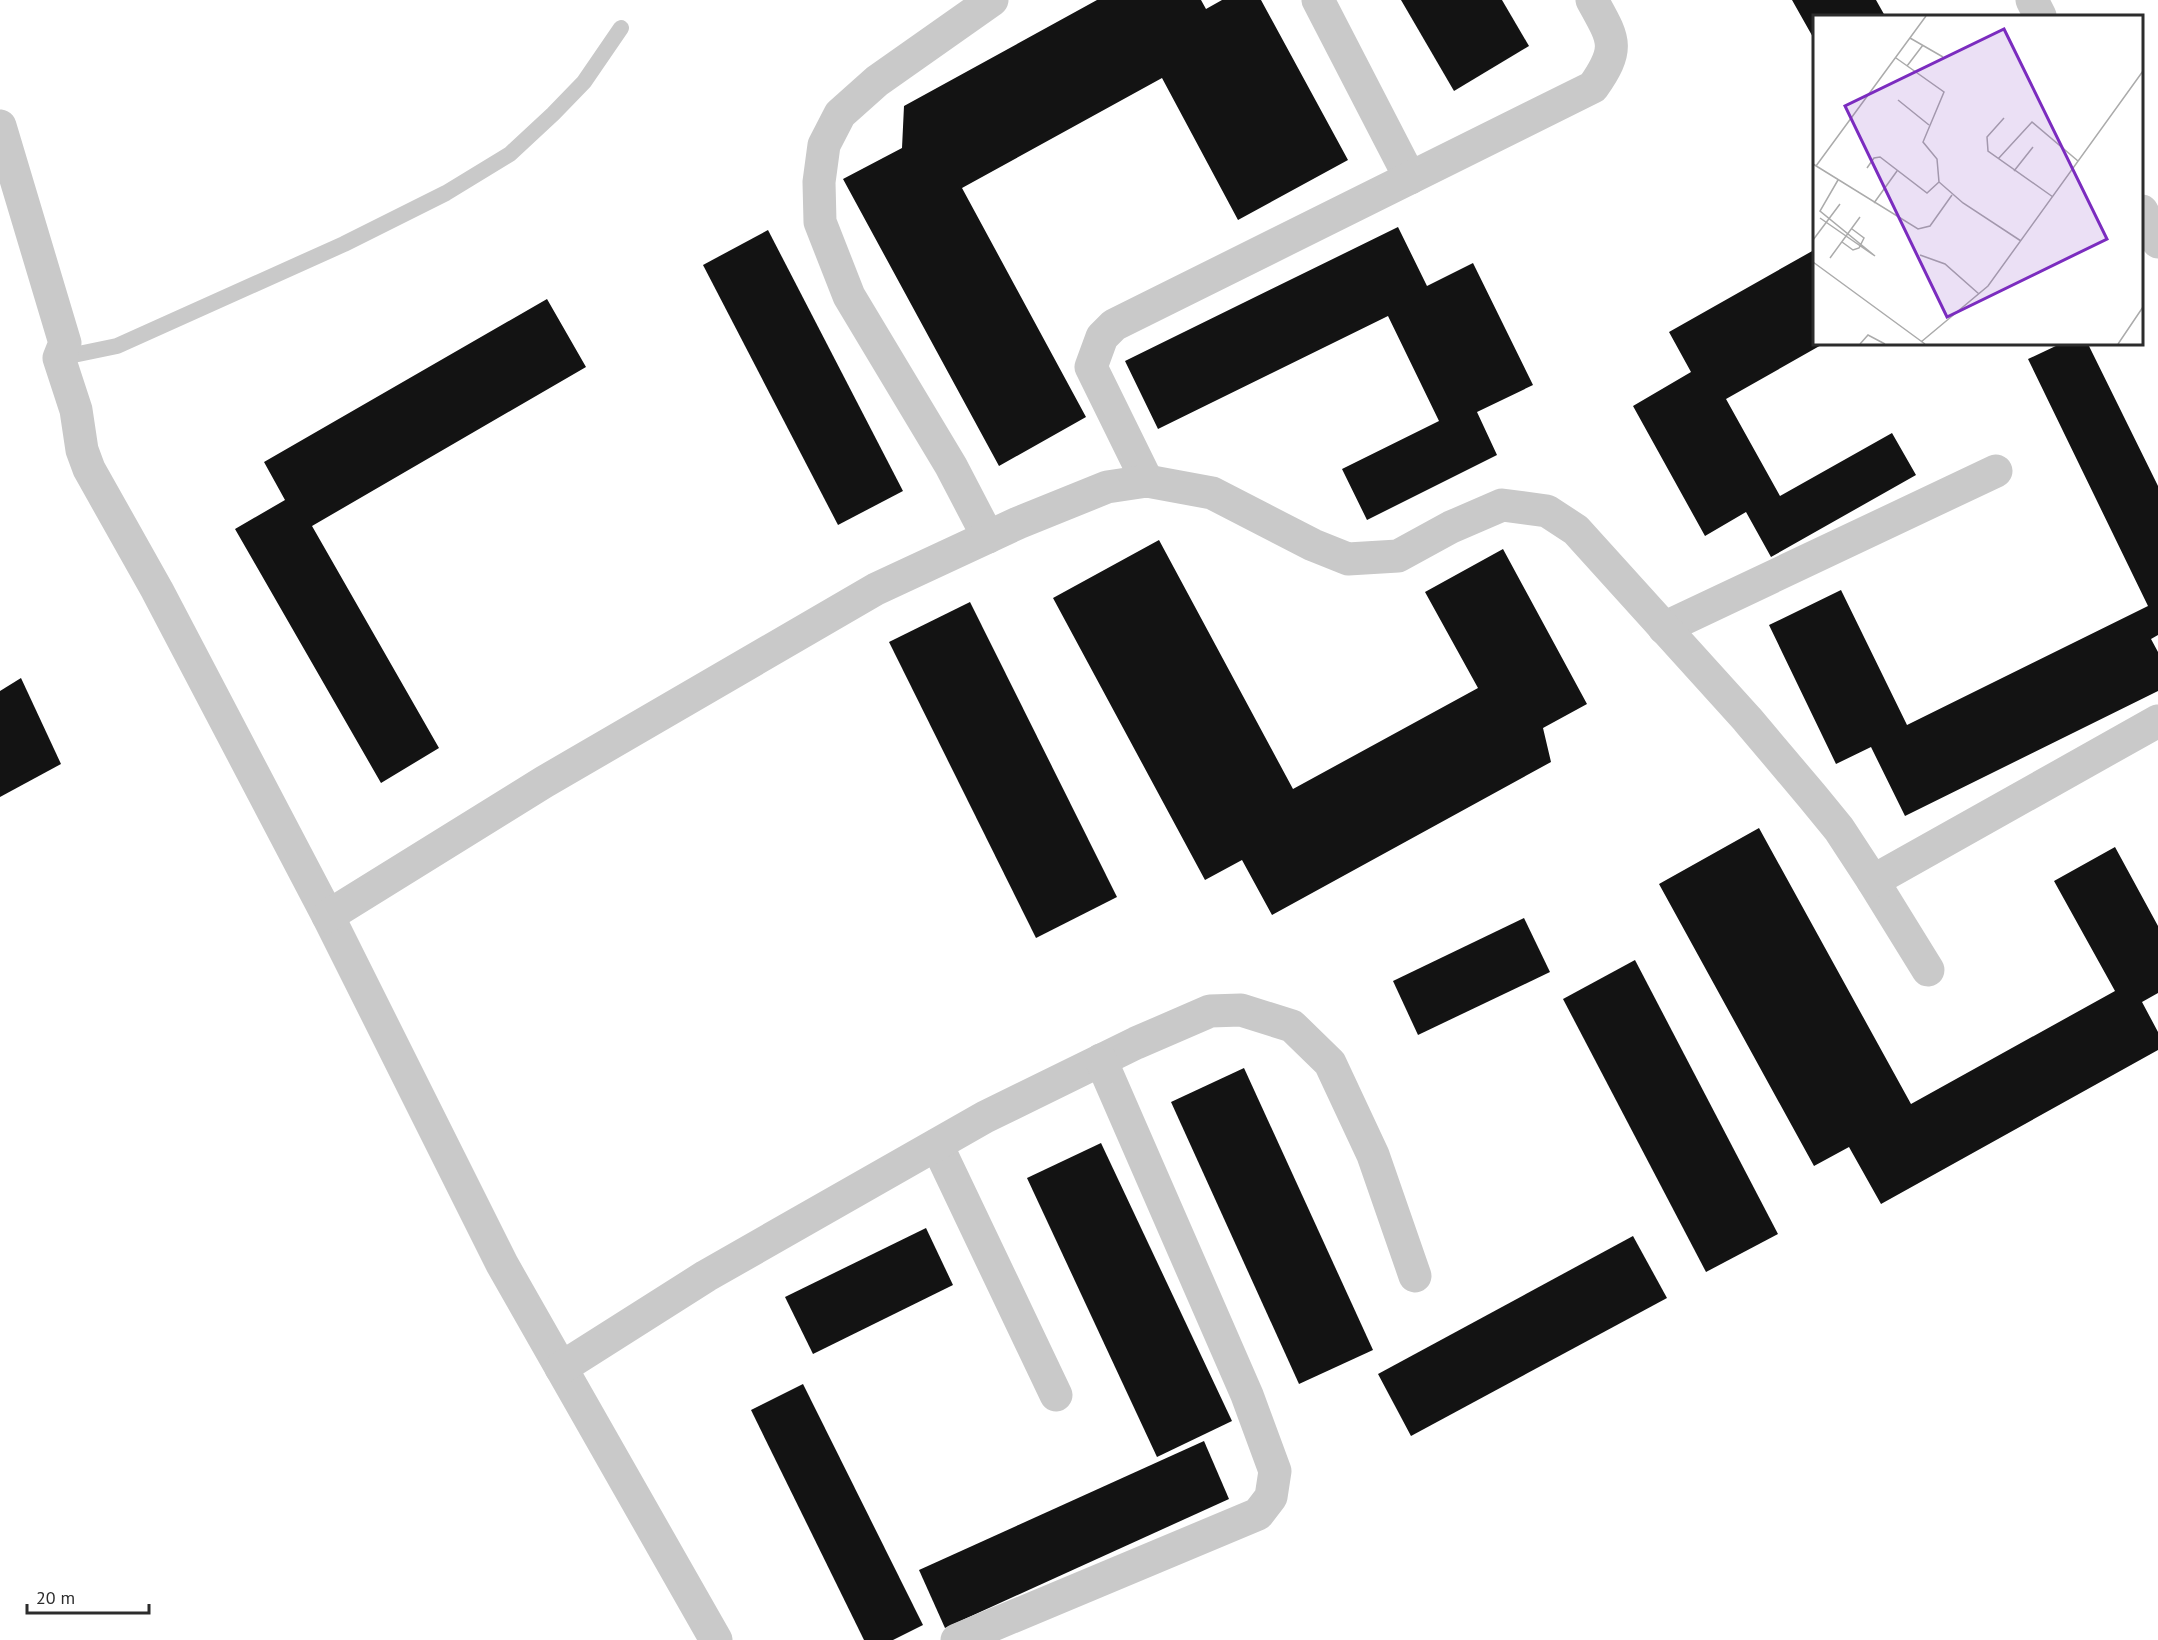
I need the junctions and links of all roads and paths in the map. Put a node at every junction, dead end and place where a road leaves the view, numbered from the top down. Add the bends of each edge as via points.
1 (992, 0) edge
2 (1318, 0) edge
3 (1592, 0) edge
4 (2032, 0) edge
5 (2040, 15) edge
6 (621, 28) dead end
7 (0, 126) edge
8 (1410, 178) junction
9 (2143, 213) edge
10 (2158, 242) edge
11 (59, 358) junction
12 (1996, 471) dead end
13 (1147, 481) junction
14 (988, 537) junction
15 (1664, 628) junction
16 (2158, 721) edge
17 (1873, 880) junction
18 (328, 916) junction
19 (1928, 970) dead end
20 (1101, 1060) junction
21 (937, 1145) junction
22 (1415, 1276) dead end
23 (561, 1368) junction
24 (1056, 1395) dead end
25 (716, 1640) edge
26 (957, 1640) edge

1 - 14 street via 877,81 840,114 824,145 819,182 820,222 849,296 951,466
2 - 8 street
3 - 8 street via 1610,33 1613,48 1606,69 1593,87
4 - 5 street
6 - 11 lane via 584,82 554,114 510,154 446,193 344,244 117,346
7 - 11 street via 66,344
8 - 13 street via 1114,325 1102,337 1091,367
9 - 10 street
11 - 18 street via 89,469
12 - 15 street
13 - 14 street via 1107,487
13 - 15 street via 1212,493 1348,559 1398,556 1502,505 1547,512 1576,530
14 - 18 street via 876,589 544,782
15 - 17 street via 1812,796
16 - 17 street
17 - 19 street
18 - 23 street via 502,1264
20 - 21 street
20 - 22 street via 1210,1011 1241,1010 1292,1026 1330,1062 1372,1155
20 - 26 street via 1247,1395 1275,1471 1270,1497 1258,1514
21 - 23 street via 706,1276
21 - 24 street
23 - 25 street

